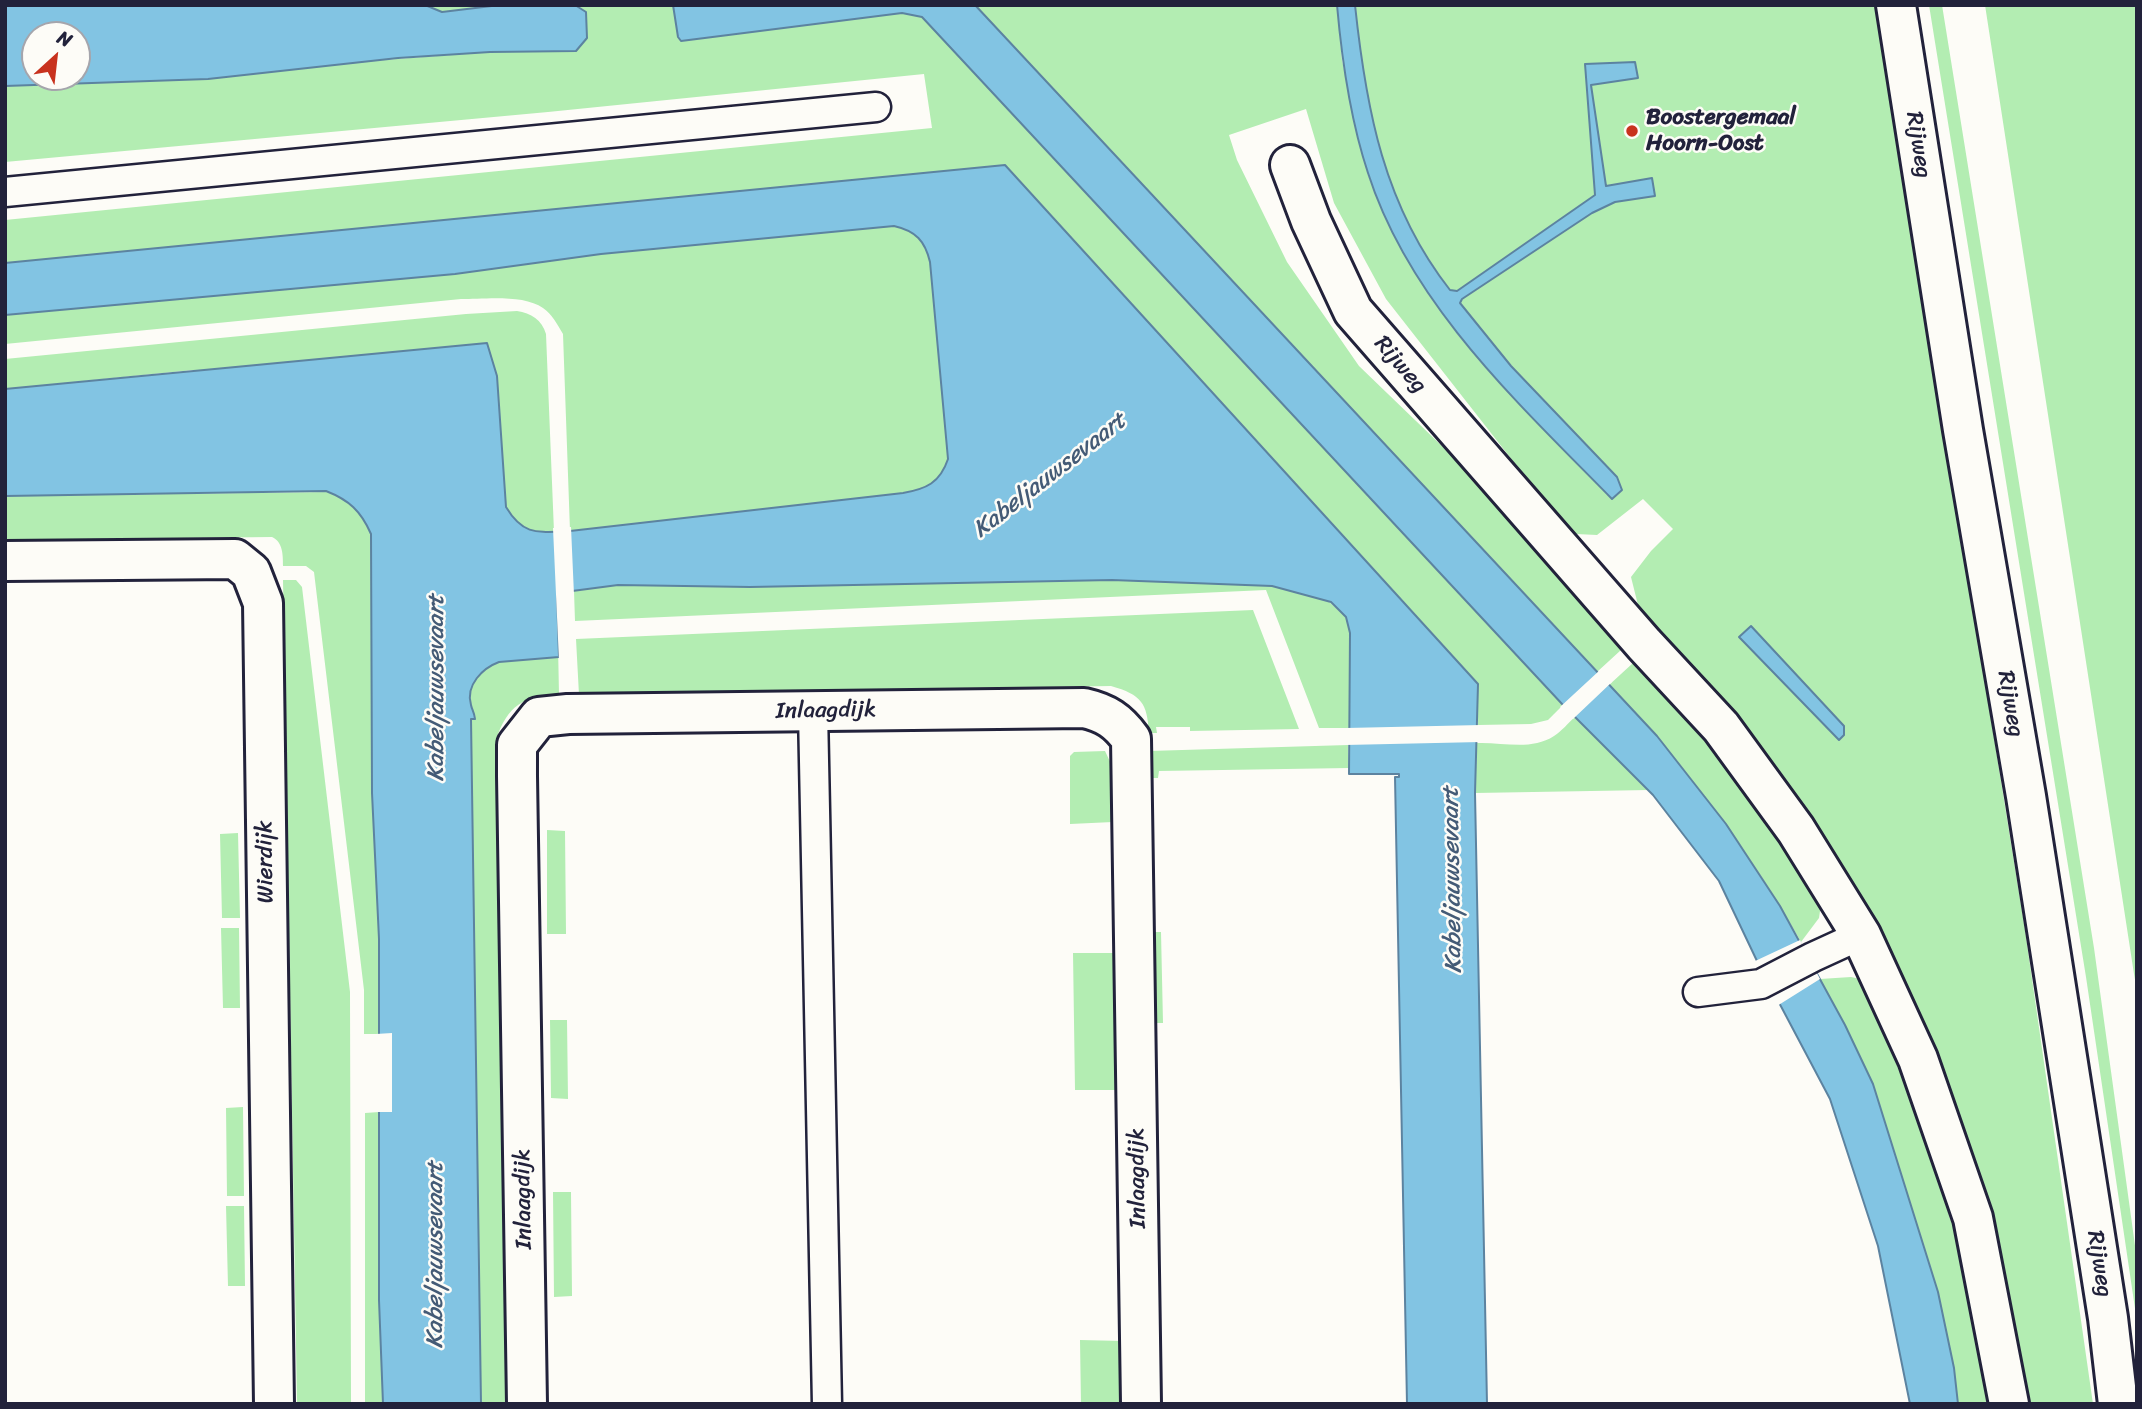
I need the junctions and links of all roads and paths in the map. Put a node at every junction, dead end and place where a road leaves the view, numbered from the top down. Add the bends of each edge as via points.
1 (1896, 5) edge
2 (876, 107) dead end
3 (1290, 165) dead end
4 (5, 192) edge
5 (5, 561) edge
6 (813, 711) junction
7 (1861, 935) junction
8 (1698, 992) dead end
9 (274, 1404) edge
10 (527, 1404) edge
11 (827, 1404) edge
12 (1141, 1404) edge
13 (2010, 1404) edge
14 (2118, 1404) edge

1 - 14 street, Rijweg via 2026,796
2 - 4 lane
3 - 7 street, Rijweg via 1353,311 1721,727 1796,831
5 - 9 street, Wierdijk via 235,559 251,572 263,603
6 - 10 street, Inlaagdijk via 539,716 517,745
6 - 11 lane
6 - 12 street, Inlaagdijk via 1084,708 1104,712 1131,739
7 - 8 lane via 1761,984
7 - 13 street, Rijweg via 1918,1059 1973,1218

